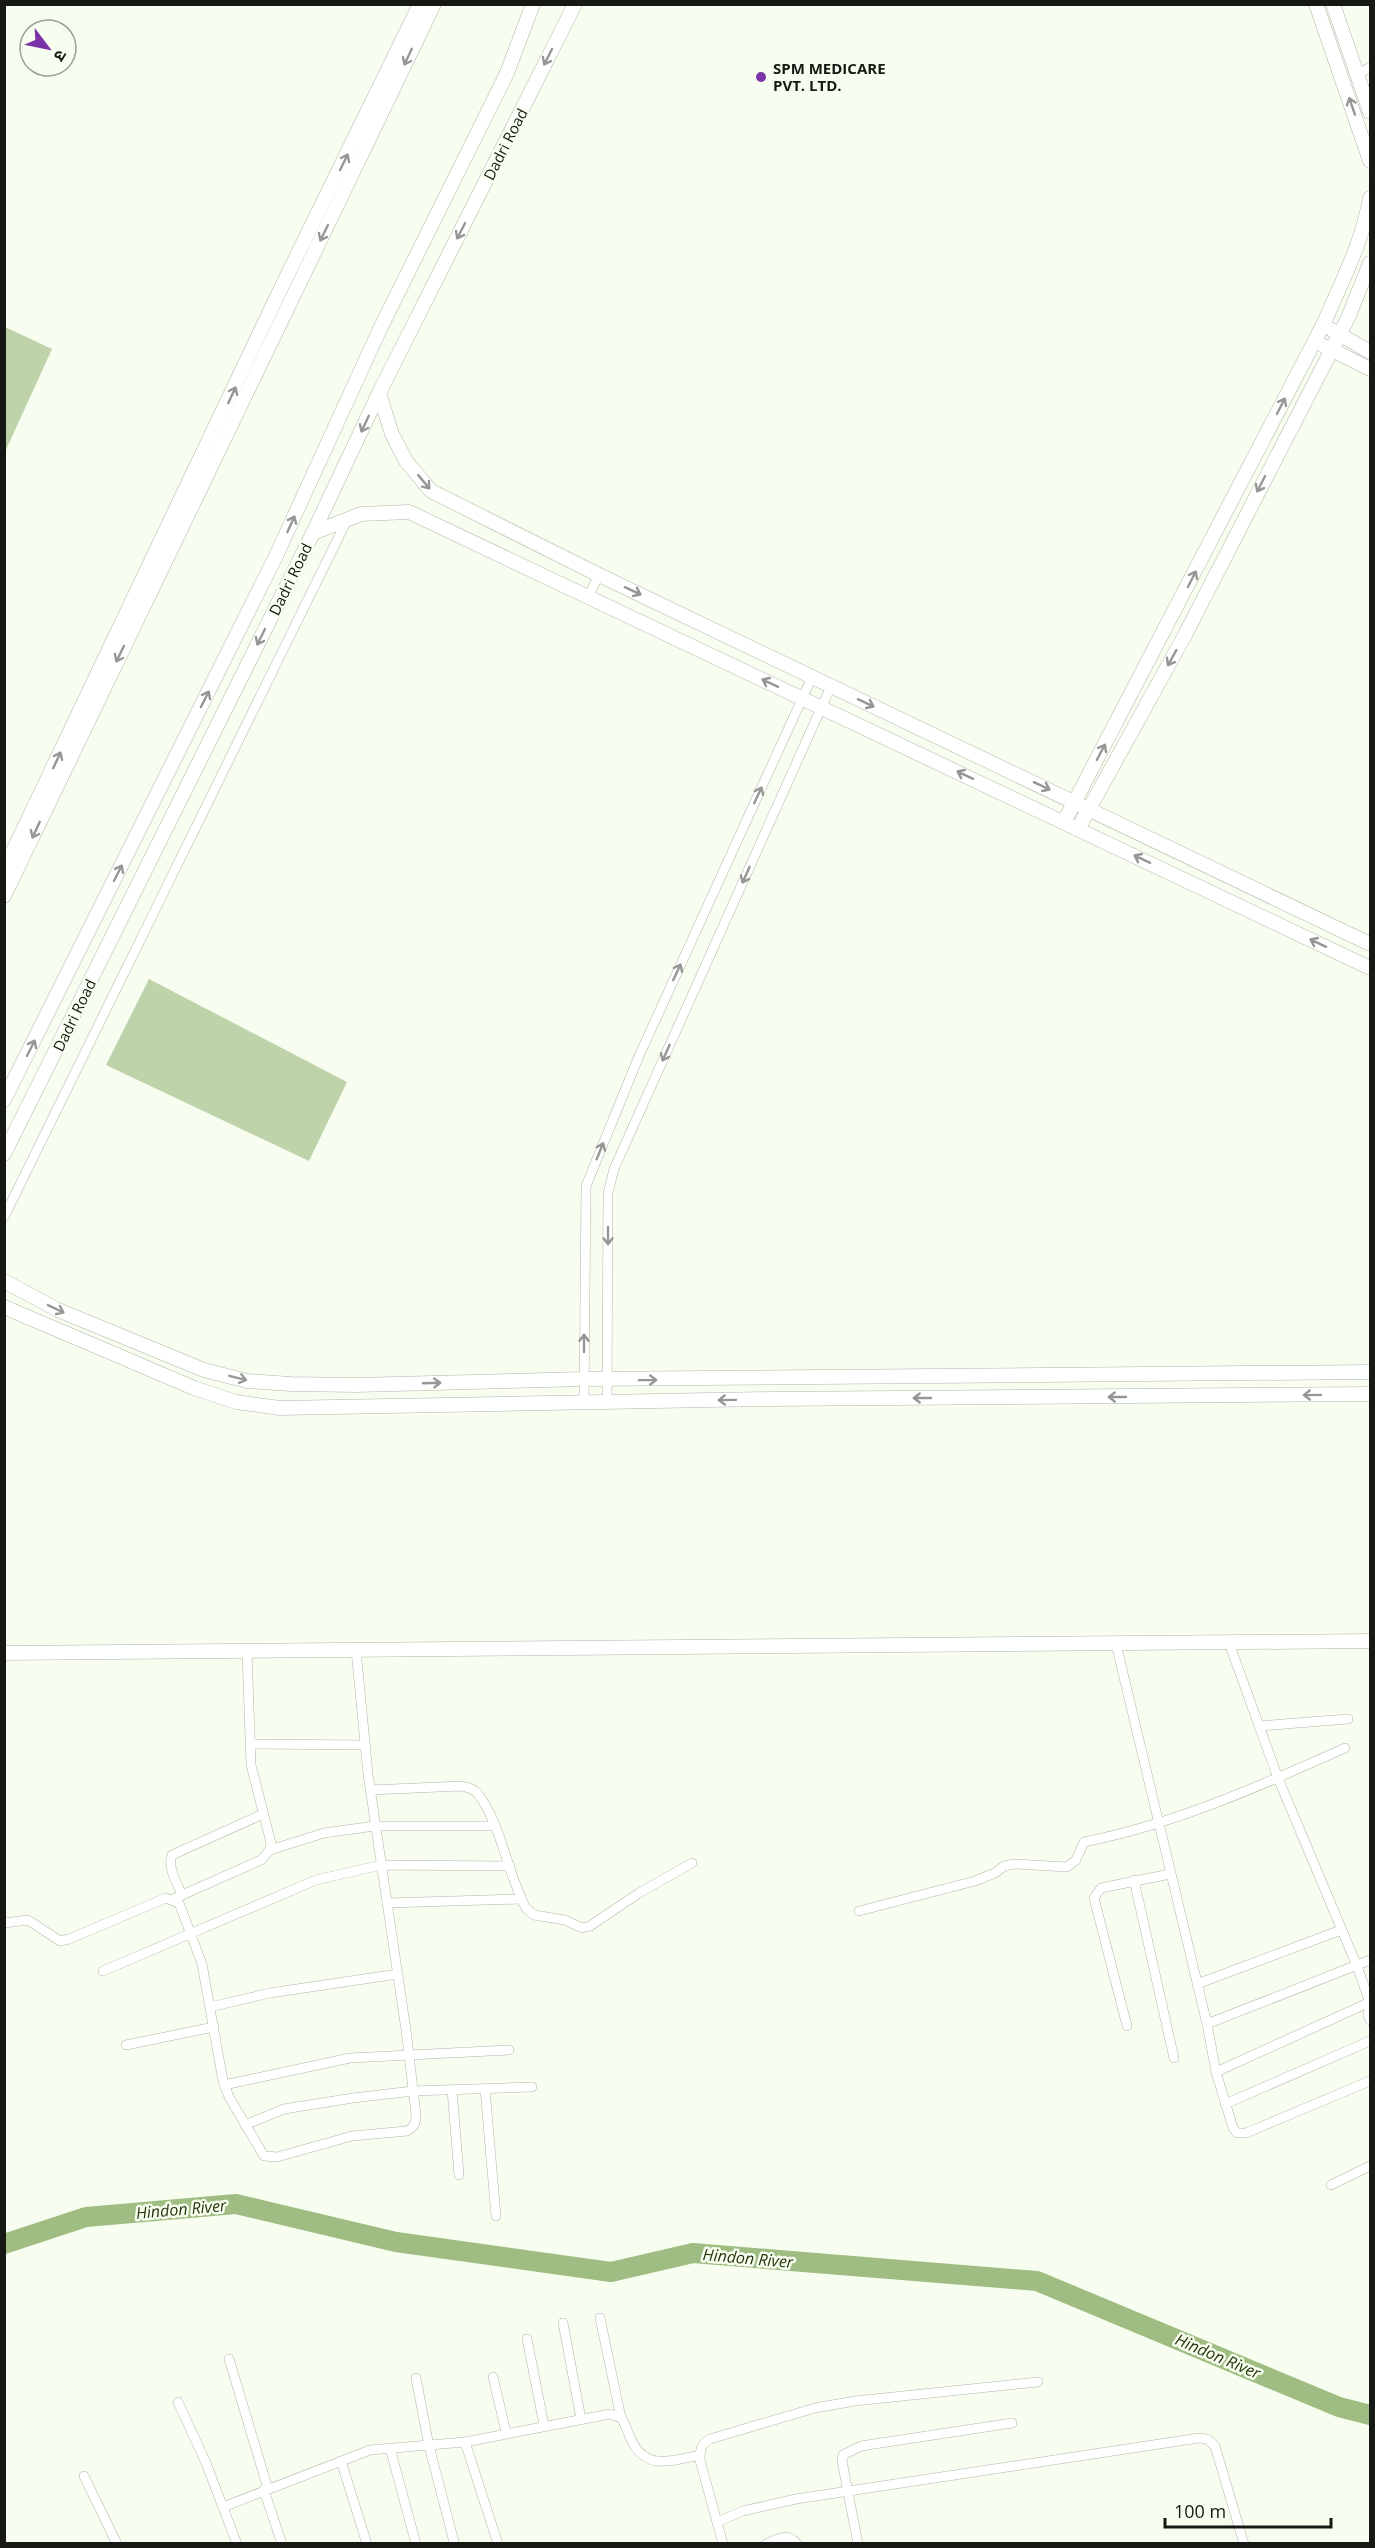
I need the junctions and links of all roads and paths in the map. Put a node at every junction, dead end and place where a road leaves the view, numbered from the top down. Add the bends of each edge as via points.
1 (420, 4) edge
2 (434, 4) edge
3 (533, 4) edge
4 (575, 4) edge
5 (1316, 4) edge
6 (1333, 4) edge
7 (1371, 67) edge
8 (1358, 75) junction
9 (1371, 112) edge
10 (1371, 161) edge
11 (1371, 198) edge
12 (1371, 263) edge
13 (1323, 325) junction
14 (1340, 334) junction
15 (1314, 341) junction
16 (1330, 350) junction
17 (1371, 352) edge
18 (1371, 369) edge
19 (379, 393) junction
20 (347, 520) junction
21 (313, 533) junction
22 (599, 575) junction
23 (588, 597) junction
24 (812, 677) junction
25 (831, 686) junction
26 (802, 698) junction
27 (821, 707) junction
28 (1074, 802) junction
29 (1088, 809) junction
30 (1064, 822) junction
31 (1078, 829) junction
32 (4, 870) edge
33 (4, 896) edge
34 (1371, 944) edge
35 (1371, 968) edge
36 (4, 1100) edge
37 (4, 1154) edge
38 (4, 1216) edge
39 (4, 1281) edge
40 (4, 1307) edge
41 (1371, 1372) edge
42 (584, 1379) junction
43 (608, 1380) junction
44 (1371, 1394) edge
45 (607, 1401) junction
46 (584, 1402) junction
47 (1371, 1641) edge
48 (1229, 1642) junction
49 (1116, 1644) junction
50 (356, 1650) junction
51 (247, 1651) junction
52 (4, 1653) edge
53 (1348, 1719) dead end
54 (1259, 1726) junction
55 (250, 1744) junction
56 (365, 1745) junction
57 (1345, 1748) dead end
58 (1278, 1778) junction
59 (370, 1790) junction
60 (262, 1814) junction
61 (1159, 1825) junction
62 (375, 1826) junction
63 (494, 1826) junction
64 (270, 1850) junction
65 (692, 1863) dead end
66 (381, 1865) junction
67 (510, 1866) junction
68 (1170, 1874) junction
69 (1134, 1880) junction
70 (178, 1897) junction
71 (521, 1899) junction
72 (387, 1903) junction
73 (859, 1911) dead end
74 (4, 1923) edge
75 (1341, 1930) junction
76 (191, 1932) junction
77 (1371, 1960) edge
78 (1357, 1966) junction
79 (104, 1971) dead end
80 (398, 1974) junction
81 (1197, 1984) junction
82 (1370, 2002) edge
83 (210, 2007) junction
84 (1371, 2020) edge
85 (1207, 2024) junction
86 (1127, 2026) dead end
87 (214, 2027) junction
88 (1371, 2040) edge
89 (126, 2045) dead end
90 (509, 2050) dead end
91 (409, 2053) junction
92 (1174, 2058) dead end
93 (1216, 2072) junction
94 (1371, 2081) edge
95 (225, 2085) junction
96 (532, 2087) dead end
97 (485, 2089) junction
98 (452, 2090) junction
99 (414, 2091) junction
100 (1225, 2104) junction
101 (245, 2125) junction
102 (1371, 2166) edge
103 (459, 2175) dead end
104 (1331, 2185) dead end
105 (496, 2216) dead end
106 (600, 2318) dead end
107 (563, 2323) dead end
108 (527, 2339) dead end
109 (229, 2360) dead end
110 (493, 2377) dead end
111 (416, 2378) dead end
112 (1038, 2382) dead end
113 (178, 2402) dead end
114 (621, 2418) junction
115 (581, 2419) junction
116 (1012, 2423) dead end
117 (544, 2426) junction
118 (506, 2433) junction
119 (465, 2442) junction
120 (429, 2446) junction
121 (390, 2448) junction
122 (700, 2455) junction
123 (341, 2462) junction
124 (84, 2476) dead end
125 (266, 2490) junction
126 (847, 2491) junction
127 (223, 2507) junction
128 (717, 2522) junction
129 (454, 2542) edge
130 (117, 2544) edge
131 (237, 2544) edge
132 (282, 2544) edge
133 (367, 2544) edge
134 (416, 2544) edge
135 (498, 2544) edge
136 (723, 2544) edge
137 (766, 2544) edge
138 (797, 2544) edge
139 (858, 2544) edge
140 (1244, 2544) edge

32 -> 1 street
2 -> 33 street
36 -> 3 street, Dadri Road via 276,556 379,331 507,73
4 -> 19 street, Dadri Road
10 -> 5 street
6 - 8 street
7 - 8 street
8 - 9 street
11 - 13 street via 1354,258
12 - 14 street
13 - 14 street
13 - 15 street
14 - 16 street
14 - 17 street
15 - 16 street
28 -> 15 street
16 - 18 street
16 -> 29 street via 1185,635
19 -> 21 street, Dadri Road
19 -> 22 street via 392,434 406,461 431,491
20 - 21 street
20 - 23 street via 362,514 409,512
20 - 38 street
21 -> 37 street, Dadri Road
22 - 23 street
22 -> 24 street
26 -> 23 street
24 - 25 street
24 - 26 street
25 - 27 street
25 -> 28 street
26 - 27 street
42 -> 26 street via 586,1186 639,1056
30 -> 27 street
27 -> 43 street via 614,1169 608,1193
28 - 29 street
28 - 30 street
29 - 31 street
29 - 34 street
30 - 31 street
35 -> 31 street
39 -> 42 street via 58,1310 204,1370 247,1381 356,1385
40 - 46 street via 236,1402 280,1408
43 -> 41 street
42 - 43 street
42 - 46 street
43 - 45 street
44 -> 45 street
45 - 46 street
47 - 48 street
48 - 49 street
48 - 54 street
49 - 50 street
49 - 61 street
50 - 51 street
50 - 56 street
51 - 52 street
51 - 55 street
53 - 54 street
54 - 58 street
55 - 56 street
55 - 60 street
56 - 59 street
57 - 58 street
58 - 61 street
58 - 75 street
59 - 62 street
59 - 63 street via 471,1788
60 - 64 street
60 - 70 street via 172,1855 169,1861
61 - 68 street
61 - 73 street via 1084,1842 1076,1860 1066,1867 1004,1866 975,1881
62 - 63 street
62 - 64 street via 324,1833
62 - 66 street
63 - 67 street
64 - 70 street via 261,1860
65 - 71 street via 582,1928 565,1920 534,1915
66 - 67 street
66 - 72 street
66 - 76 street via 316,1880
67 - 71 street
68 - 69 street
68 - 81 street
69 - 86 street via 1101,1888 1094,1898
69 - 92 street
70 - 74 street via 166,1898 60,1941 28,1920
70 - 76 street
71 - 72 street
72 - 80 street
75 - 78 street
75 - 81 street
76 - 79 street
76 - 83 street
77 - 78 street
78 - 82 street
78 - 85 street
80 - 83 street via 270,1993
80 - 91 street
81 - 85 street
82 - 84 street
82 - 93 street
83 - 87 street
85 - 93 street
87 - 89 street
87 - 95 street
88 - 100 street
90 - 91 street
91 - 95 street via 350,2058
91 - 99 street
93 - 100 street
94 - 100 street via 1246,2133 1237,2133 1233,2128
95 - 101 street
96 - 97 street
97 - 98 street
97 - 105 street
98 - 99 street
98 - 103 street
99 - 101 street via 284,2109
99 - 101 street via 416,2122 407,2132 352,2136 271,2158 264,2156
102 - 104 street
106 - 114 street
107 - 115 street
108 - 117 street
109 - 125 street
110 - 118 street
111 - 120 street
112 - 122 street via 899,2395 816,2408 710,2439
113 - 127 street
114 - 115 street via 610,2414
114 - 122 street via 632,2443 652,2462
115 - 117 street
116 - 126 street via 861,2446 843,2456
117 - 118 street
118 - 119 street
119 - 120 street
119 - 135 street
120 - 121 street
120 - 129 street
121 - 123 street
121 - 134 street
122 - 128 street
123 - 125 street
123 - 133 street
124 - 130 street
125 - 127 street
125 - 132 street
126 - 128 street via 743,2511
126 - 139 street
126 - 140 street via 1207,2439 1215,2446
127 - 131 street
128 - 136 street
137 - 138 street via 789,2537

